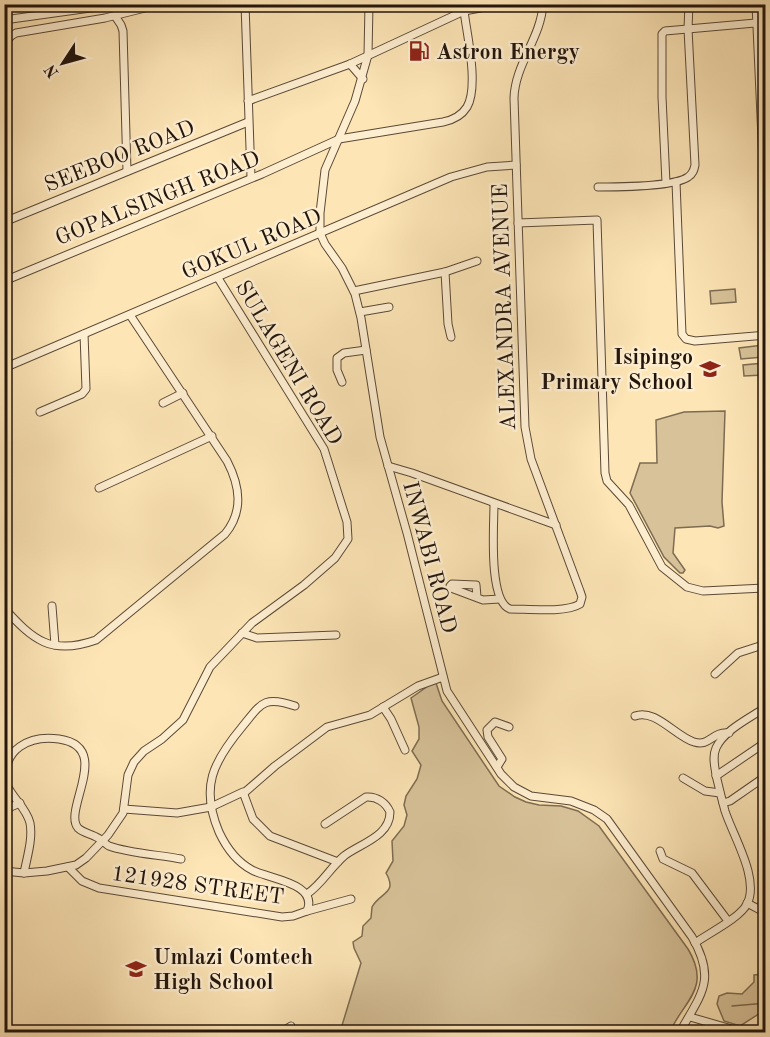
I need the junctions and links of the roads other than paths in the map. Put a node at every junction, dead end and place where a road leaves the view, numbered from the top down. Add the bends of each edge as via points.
1 (161, 4) edge
2 (245, 4) edge
3 (369, 4) edge
4 (502, 4) edge
5 (540, 4) edge
6 (688, 4) edge
7 (756, 4) edge
8 (117, 5) edge
9 (492, 5) edge
10 (470, 8) edge
11 (115, 16) junction
12 (4, 20) edge
13 (765, 22) edge
14 (756, 23) junction
15 (688, 29) junction
16 (4, 44) edge
17 (368, 55) junction
18 (350, 64) junction
19 (363, 79) junction
20 (248, 101) junction
21 (248, 122) junction
22 (339, 139) junction
23 (322, 146) junction
24 (334, 149) junction
25 (516, 165) junction
26 (127, 171) junction
27 (251, 177) junction
28 (676, 182) junction
29 (666, 183) junction
30 (598, 187) dead end
31 (4, 222) edge
32 (518, 223) junction
33 (765, 229) edge
34 (320, 233) junction
35 (477, 261) dead end
36 (445, 272) junction
37 (218, 278) junction
38 (4, 281) edge
39 (354, 291) junction
40 (389, 307) dead end
41 (360, 312) junction
42 (130, 315) junction
43 (84, 334) junction
44 (765, 335) edge
45 (451, 337) dead end
46 (366, 350) junction
47 (4, 368) edge
48 (342, 382) dead end
49 (183, 393) junction
50 (163, 403) dead end
51 (40, 412) dead end
52 (212, 436) junction
53 (388, 466) junction
54 (99, 488) dead end
55 (494, 504) junction
56 (556, 525) junction
57 (765, 588) edge
58 (477, 597) dead end
59 (500, 599) junction
60 (52, 606) dead end
61 (4, 608) edge
62 (242, 633) junction
63 (336, 635) dead end
64 (765, 644) edge
65 (55, 645) junction
66 (715, 674) dead end
67 (443, 677) junction
68 (295, 706) dead end
69 (383, 707) junction
70 (765, 707) edge
71 (635, 716) dead end
72 (509, 727) dead end
73 (729, 733) junction
74 (765, 742) edge
75 (405, 750) dead end
76 (497, 767) junction
77 (716, 776) junction
78 (765, 776) edge
79 (683, 778) dead end
80 (244, 793) junction
81 (720, 793) junction
82 (20, 803) junction
83 (723, 803) junction
84 (211, 807) junction
85 (124, 809) junction
86 (4, 810) edge
87 (325, 824) dead end
88 (103, 841) junction
89 (660, 851) dead end
90 (181, 859) dead end
91 (338, 862) junction
92 (68, 867) junction
93 (4, 871) edge
94 (24, 873) junction
95 (307, 894) junction
96 (351, 899) dead end
97 (747, 903) junction
98 (307, 911) junction
99 (765, 913) edge
100 (728, 921) junction
101 (695, 943) junction
102 (690, 1017) junction
103 (291, 1026) dead end
104 (719, 1029) edge
105 (281, 1032) edge
106 (680, 1032) edge
107 (742, 1032) edge

1 - 11 street
2 - 20 street
3 - 17 street
4 - 9 street
5 - 25 street, ALEXANDRA AVENUE via 540,22 515,83
6 - 15 street
7 - 14 street
8 - 12 street
9 - 10 street
10 - 17 street
10 - 22 street, GOPALSINGH ROAD via 472,91 463,112 447,121
11 - 16 street via 16,33
11 - 26 street via 123,31
13 - 14 street
14 - 15 street
14 - 33 street
15 - 28 street via 695,165 691,174
15 - 29 street via 665,31 661,36
17 - 18 street
17 - 19 street
18 - 19 street
18 - 20 street
19 - 22 street
20 - 21 street
21 - 26 street, SEEBOO ROAD
21 - 27 street
22 - 23 street, GOPALSINGH ROAD
22 - 24 street
23 - 24 street
23 - 27 street, GOPALSINGH ROAD
24 - 34 street via 324,177
25 - 32 street, ALEXANDRA AVENUE
25 - 34 street, GOKUL ROAD via 460,174
26 - 31 street, SEEBOO ROAD
27 - 38 street, GOPALSINGH ROAD
28 - 29 street
28 - 44 street via 682,334 695,341
29 - 30 street
32 - 56 street, ALEXANDRA AVENUE via 525,434
32 - 57 street via 597,220 605,477 633,511 658,561 678,581 698,591
34 - 37 street, GOKUL ROAD
34 - 39 street, INWABI ROAD
35 - 36 street
36 - 39 street
36 - 45 street
37 - 42 street, GOKUL ROAD
37 - 62 street, SULAGENI ROAD via 324,449 348,532 348,539 334,558
39 - 41 street, INWABI ROAD
40 - 41 street
41 - 46 street, INWABI ROAD
42 - 43 street, GOKUL ROAD
42 - 49 street
43 - 47 street, GOKUL ROAD
43 - 51 street via 86,389
46 - 48 street via 337,358
46 - 53 street, INWABI ROAD
49 - 50 street
49 - 52 street
52 - 54 street
52 - 65 street via 237,480 237,508 231,527 106,633 78,646
53 - 55 street
53 - 67 street, INWABI ROAD
55 - 56 street
55 - 59 street via 494,568
56 - 59 street, ALEXANDRA AVENUE via 582,597 580,604 573,608 510,609
58 - 59 street
60 - 65 street
61 - 65 street via 30,634
62 - 63 street via 257,638
62 - 85 street, SULAGENI ROAD via 210,667 183,720 134,762 128,775
64 - 66 street via 738,653
67 - 69 street via 424,683
67 - 76 street, INWABI ROAD via 454,704
68 - 84 street, 121928 STREET via 277,700 252,712 218,758 211,781
69 - 75 street
69 - 80 street via 364,717 333,723
70 - 73 street
71 - 73 street via 647,714 698,743 705,743 719,732
72 - 76 street via 495,722 486,732 502,756
73 - 77 street via 715,750
74 - 77 street
76 - 101 street, INWABI ROAD via 521,792 571,801 607,819
77 - 81 street
78 - 83 street
79 - 81 street via 705,791
80 - 84 street
80 - 91 street via 254,819 270,836
81 - 83 street
82 - 86 street
82 - 88 street via 5,778 5,764 12,750 20,743 38,738 71,742 81,752 85,769 76,825
82 - 94 street via 31,832
83 - 97 street via 748,872
84 - 85 street via 177,813
84 - 95 street, 121928 STREET via 220,834 245,865
85 - 88 street
87 - 91 street via 366,797 372,796 390,812 380,833
88 - 90 street via 117,848
88 - 92 street via 81,863
89 - 100 street via 665,860 692,873
91 - 95 street
92 - 94 street
92 - 98 street, 121928 STREET via 81,882 99,888 282,917
93 - 94 street
95 - 98 street, 121928 STREET
96 - 98 street
97 - 99 street
97 - 100 street
100 - 101 street
101 - 102 street, INWABI ROAD via 701,952 705,980
102 - 104 street
102 - 106 street, INWABI ROAD
103 - 105 street
104 - 107 street

